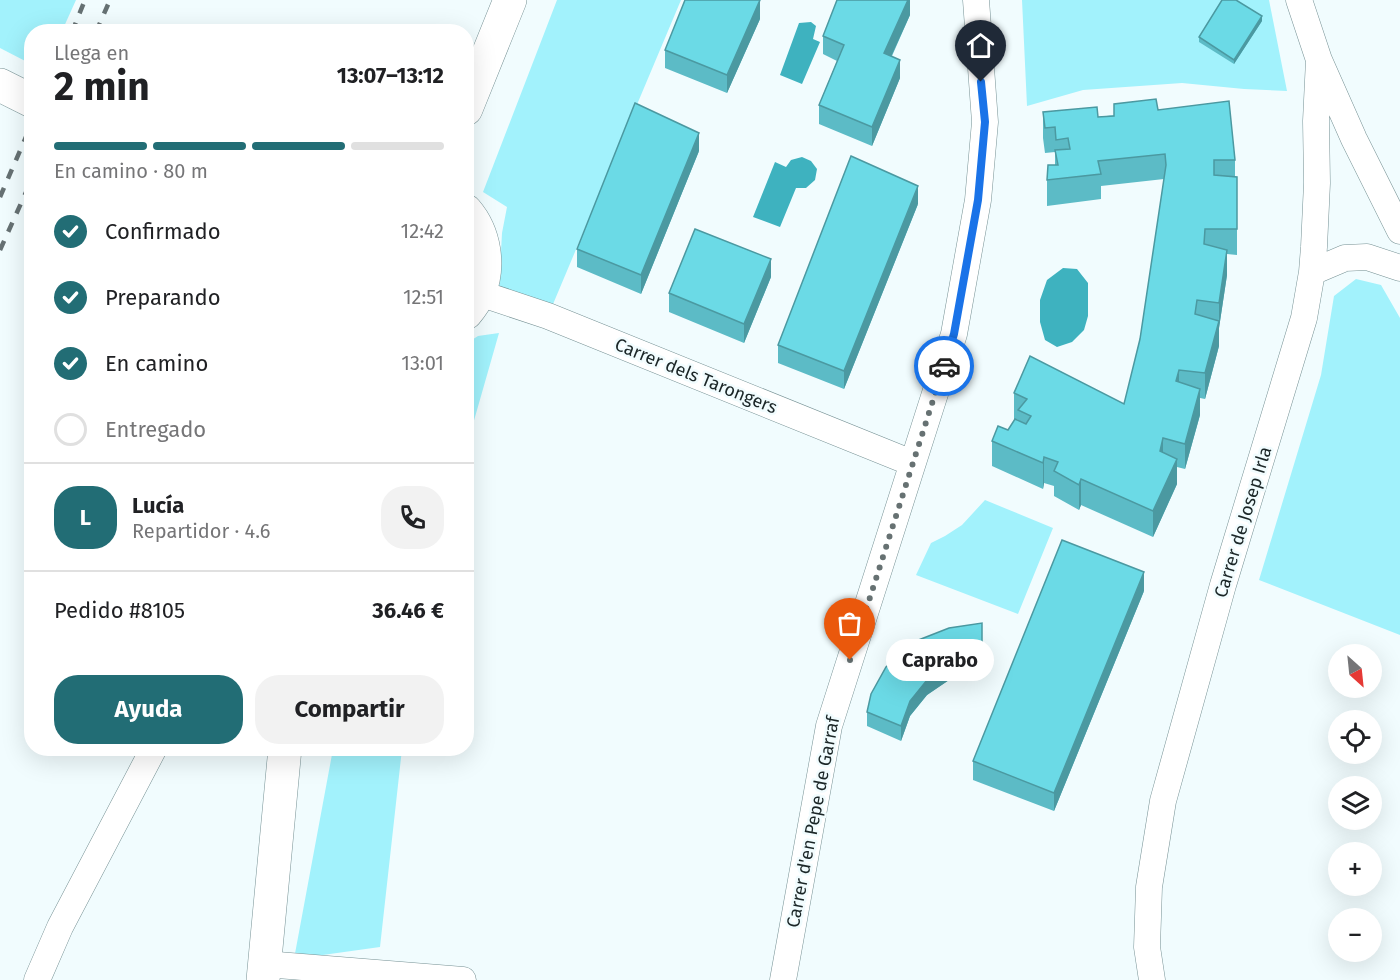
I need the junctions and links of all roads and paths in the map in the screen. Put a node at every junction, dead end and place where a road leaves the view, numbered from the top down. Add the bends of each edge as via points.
1 (510, 0) edge
2 (976, 0) edge
3 (1299, 0) edge
4 (1319, 60) junction
5 (0, 85) edge
6 (474, 88) edge
7 (24, 97) edge
8 (474, 219) edge
9 (1400, 231) edge
10 (1400, 268) edge
11 (1312, 272) junction
12 (474, 300) edge
13 (474, 303) edge
14 (912, 463) junction
15 (150, 756) edge
16 (284, 756) edge
17 (264, 972) edge
18 (450, 979) edge
19 (37, 980) edge
20 (783, 980) edge
21 (1152, 980) edge

1 - 6 street
2 - 14 street, Carrer d'en Pepe de Garraf via 985,122 978,200 954,334
3 - 4 street
4 - 9 street
4 - 11 street, Carrer de Josep Irla
5 - 7 street
8 - 12 street via 483,243 485,268
10 - 11 street via 1367,257 1345,258
11 - 21 street, Carrer de Josep Irla via 1304,318 1163,801 1149,886 1147,947
13 - 14 street, Carrer dels Tarongers via 548,316
14 - 20 street, Carrer d'en Pepe de Garraf via 829,726
15 - 19 street via 60,927
16 - 17 street
17 - 18 street

